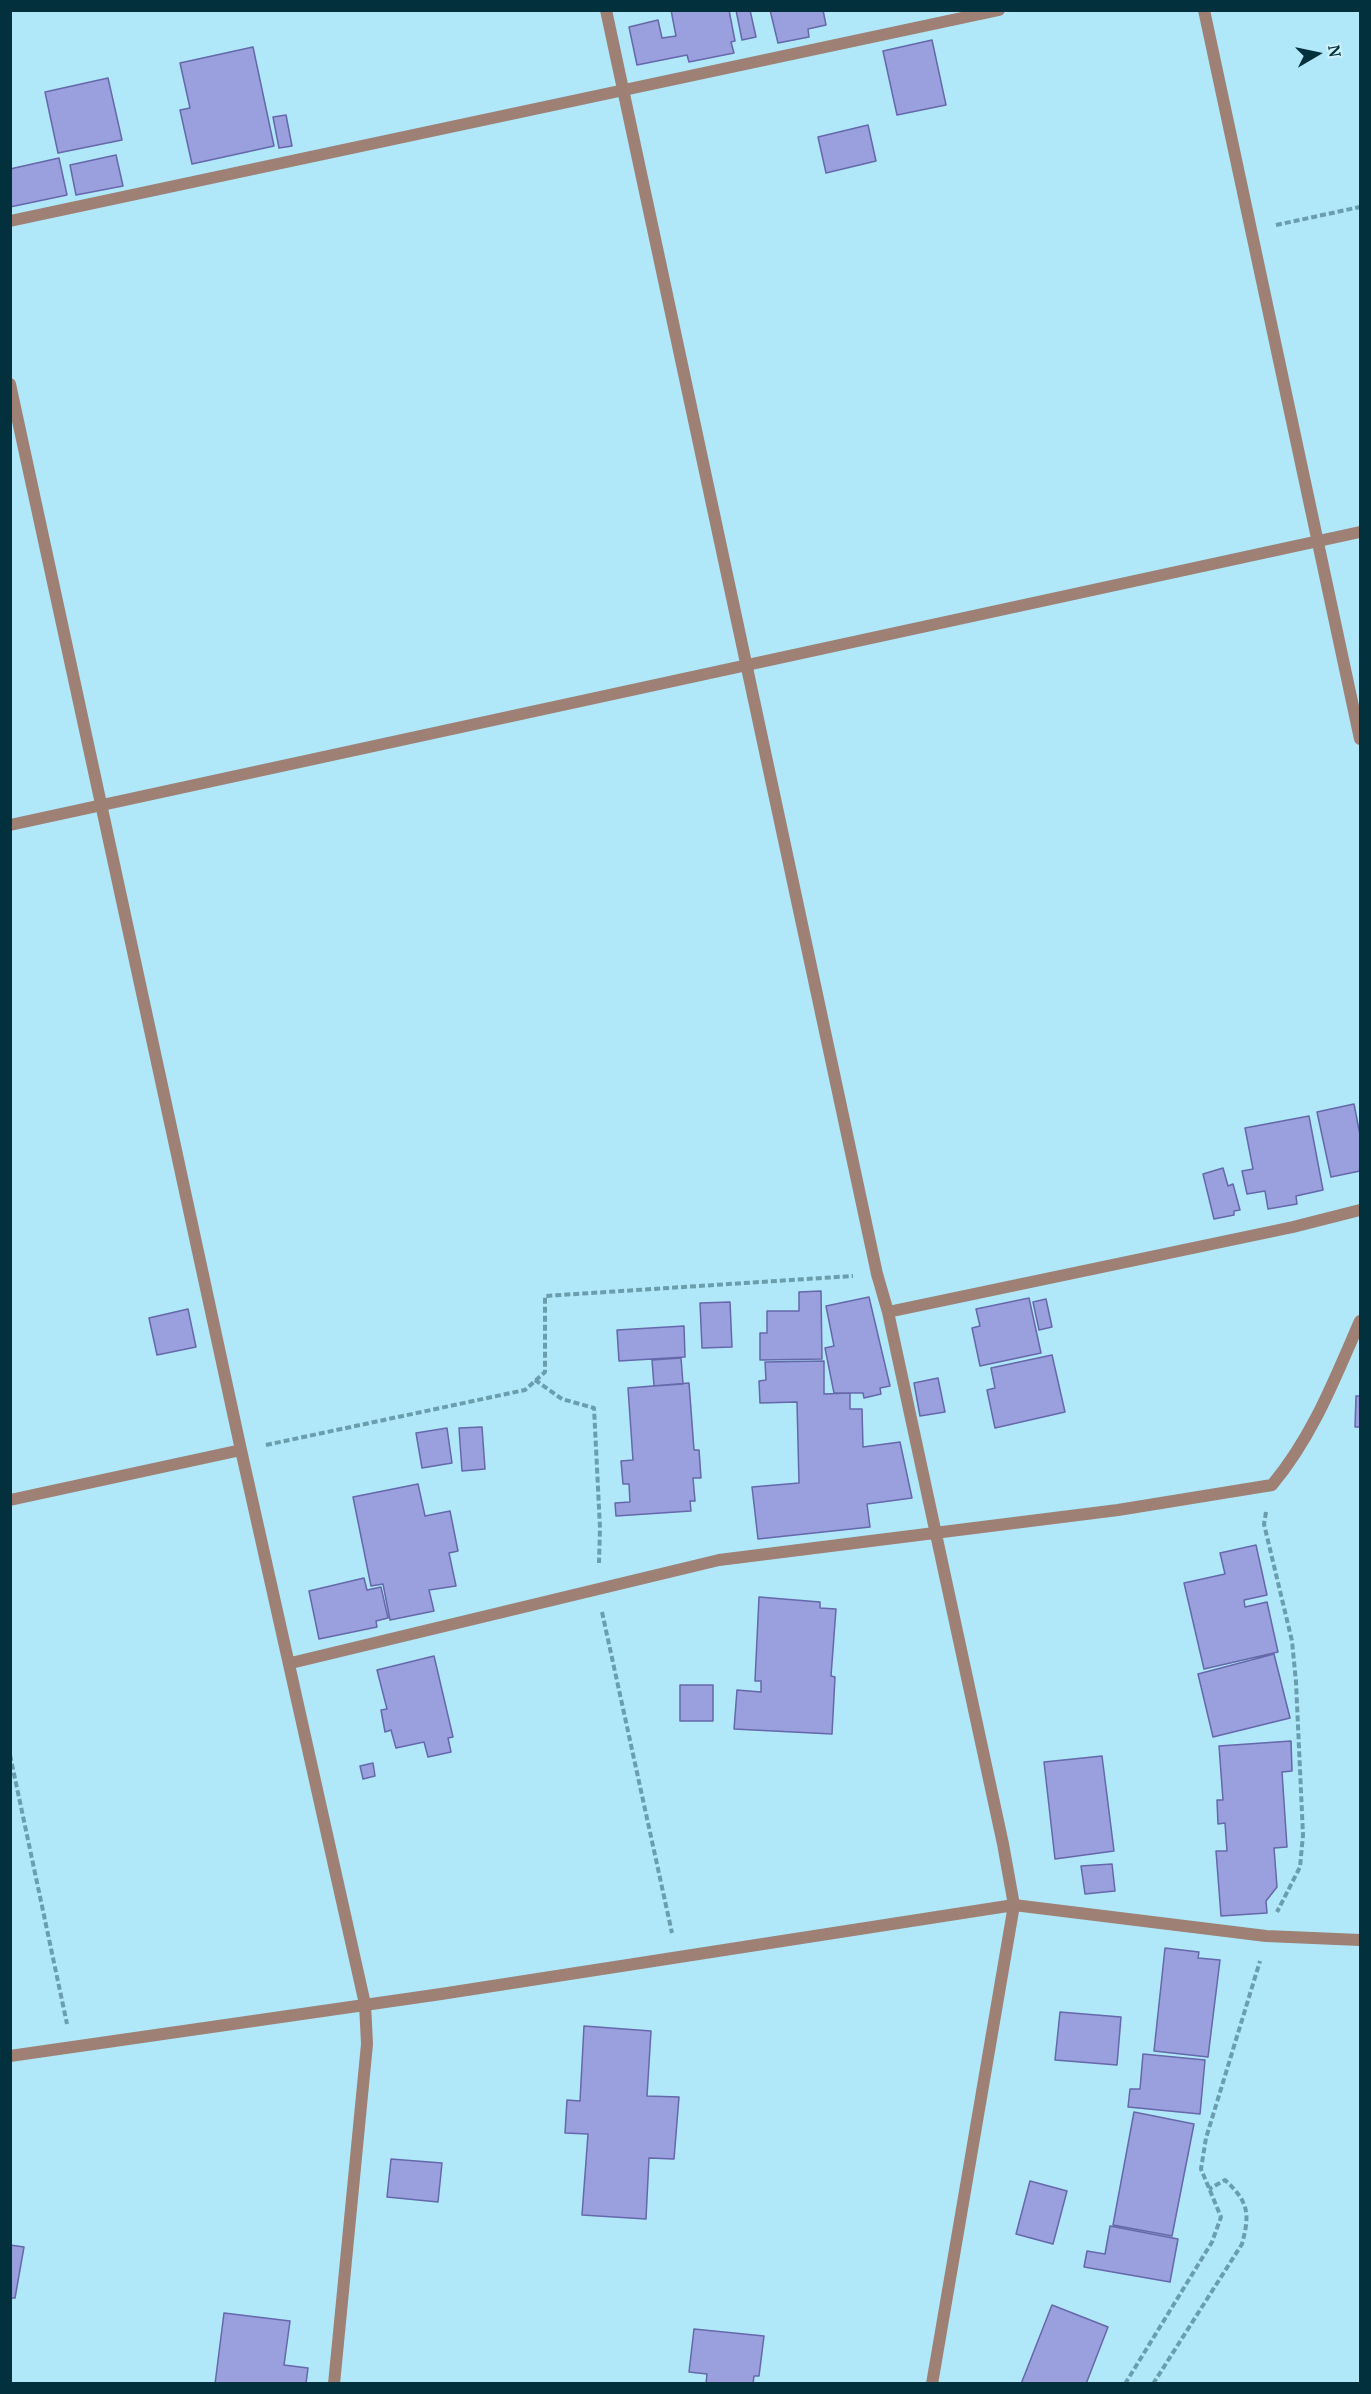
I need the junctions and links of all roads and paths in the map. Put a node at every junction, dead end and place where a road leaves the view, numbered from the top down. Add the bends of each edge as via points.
1 (606, 10) edge
2 (999, 10) edge
3 (1204, 10) edge
4 (623, 90) junction
5 (1360, 207) edge
6 (10, 221) edge
7 (1252, 230) junction
8 (10, 384) edge
9 (1360, 532) edge
10 (1319, 540) junction
11 (748, 665) junction
12 (1360, 739) edge
13 (103, 805) junction
14 (10, 825) edge
15 (1360, 1210) edge
16 (877, 1274) junction
17 (888, 1312) junction
18 (1360, 1321) edge
19 (535, 1380) junction
20 (242, 1450) junction
21 (10, 1500) edge
22 (934, 1532) junction
23 (597, 1589) junction
24 (291, 1663) junction
25 (10, 1755) edge
26 (1014, 1905) junction
27 (1360, 1940) edge
28 (677, 1957) junction
29 (365, 2004) junction
30 (72, 2047) junction
31 (10, 2056) edge
32 (1209, 2189) dead end
33 (334, 2384) edge
34 (932, 2384) edge
35 (1153, 2384) edge

1 - 4 street
2 - 4 street
3 - 7 street
4 - 6 street
4 - 11 street
5 - 7 path
7 - 10 street
8 - 13 street
9 - 10 street
10 - 11 street
10 - 12 street
11 - 13 street
11 - 16 street
13 - 14 street
13 - 20 street
15 - 17 street
16 - 17 street
16 - 19 path via 545,1296 545,1371
17 - 22 street
18 - 22 street via 1316,1420 1293,1460 1272,1485 1118,1510
19 - 20 path via 525,1390
19 - 23 path via 562,1399 594,1408 600,1528
20 - 21 street
20 - 24 street
22 - 23 street via 718,1560
22 - 26 street
23 - 24 street
23 - 28 path
24 - 29 street
25 - 30 path
26 - 27 street via 1266,1936
26 - 28 street
26 - 34 street
28 - 29 street
29 - 30 street
29 - 33 street via 367,2044
30 - 31 street
32 - 35 path via 1225,2180 1238,2192 1249,2220 1242,2244

